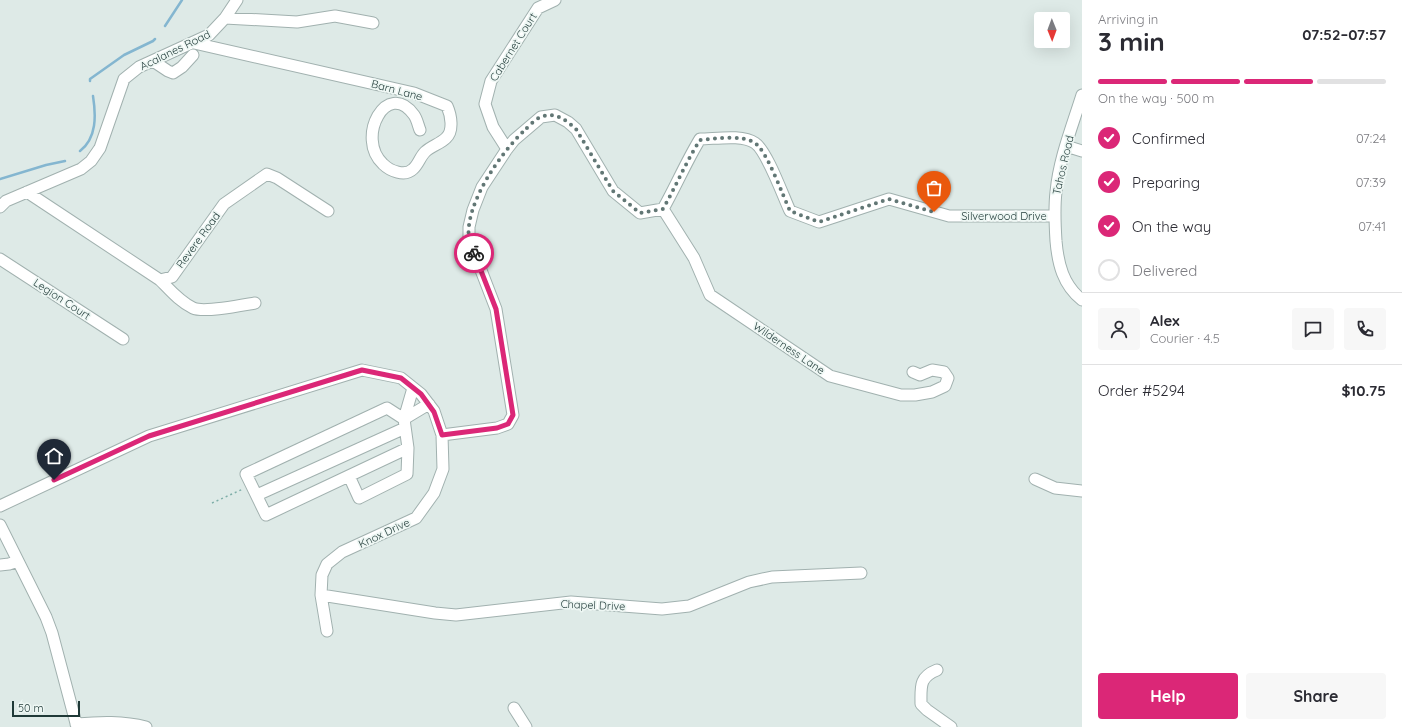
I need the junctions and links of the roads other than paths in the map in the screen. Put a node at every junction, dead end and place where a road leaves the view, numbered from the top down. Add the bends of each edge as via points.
1 (237, 0) edge
2 (555, 0) edge
3 (225, 18) junction
4 (373, 23) dead end
5 (194, 43) junction
6 (193, 55) dead end
7 (153, 61) junction
8 (1082, 95) edge
9 (420, 130) dead end
10 (1066, 146) junction
11 (507, 149) junction
12 (1082, 151) edge
13 (27, 192) junction
14 (2, 203) edge
15 (663, 209) junction
16 (328, 211) dead end
17 (1054, 216) junction
18 (0, 259) edge
19 (160, 280) junction
20 (1082, 300) edge
21 (255, 303) dead end
22 (123, 339) dead end
23 (912, 372) dead end
24 (413, 388) junction
25 (428, 404) junction
26 (404, 423) junction
27 (442, 435) junction
28 (408, 448) junction
29 (349, 476) junction
30 (1035, 479) dead end
31 (254, 490) junction
32 (1082, 492) edge
33 (0, 506) edge
34 (0, 525) edge
35 (18, 561) junction
36 (0, 565) edge
37 (861, 573) dead end
38 (321, 595) junction
39 (328, 631) dead end
40 (937, 670) dead end
41 (514, 708) dead end
42 (76, 726) edge
43 (146, 727) edge
44 (526, 727) edge
45 (951, 727) edge

1 - 3 street, Acalanes Road
2 - 11 street, Cabernet Court via 538,8 490,81 485,104 493,126
3 - 4 street via 297,22 335,16
3 - 5 street, Acalanes Road via 209,35
5 - 7 street, Acalanes Road
5 - 9 street, Barn Lane via 414,92 447,106 451,115 451,127 447,138 425,152 412,170 403,173 392,171 378,158 373,145 372,126 378,115 384,107 394,103 403,105 415,116
6 - 7 street via 173,73
7 - 13 street, Acalanes Road via 124,79 100,148 91,161 81,169
8 - 10 street, Tahos Road
10 - 12 street
10 - 17 street, Tahos Road via 1056,191
11 - 15 street via 541,117 561,117 576,129 613,191 640,213
11 - 27 street via 482,187 473,210 469,239 496,309 513,415 508,424 497,428
13 - 14 street, Acalanes Road
13 - 19 street
15 - 17 street, Silverwood Drive via 700,140 739,138 755,143 765,156 790,211 819,222 889,199 949,216
15 - 23 street, Wilderness Lane via 694,258 710,295 830,376 901,395 932,392 945,386 948,378 944,372 932,370 920,375
16 - 19 street, Revere Road via 267,174 224,204 172,277
17 - 20 street, Tahos Road via 1062,274 1068,287
18 - 22 street, Legion Court
19 - 21 street via 176,297 195,309 231,308
24 - 25 street, Knox Drive
24 - 26 street
24 - 33 street, Knox Drive via 401,378 362,370 149,436
25 - 26 street
25 - 27 street, Knox Drive via 434,412
26 - 28 street
26 - 31 street
26 - 31 street via 387,408 246,474
27 - 38 street, Knox Drive via 443,469 434,493 416,518 342,552 327,564 322,575
28 - 29 street
28 - 29 street via 407,474 359,498
29 - 31 street via 266,515
30 - 32 street via 1055,488
34 - 35 street
35 - 36 street
35 - 42 street via 52,633
37 - 38 street, Chapel Drive via 772,577 749,582 689,606 662,609 570,602 456,615
38 - 39 street, Knox Drive
40 - 45 street via 927,674 923,679 921,704
41 - 44 street
42 - 43 street via 105,721

